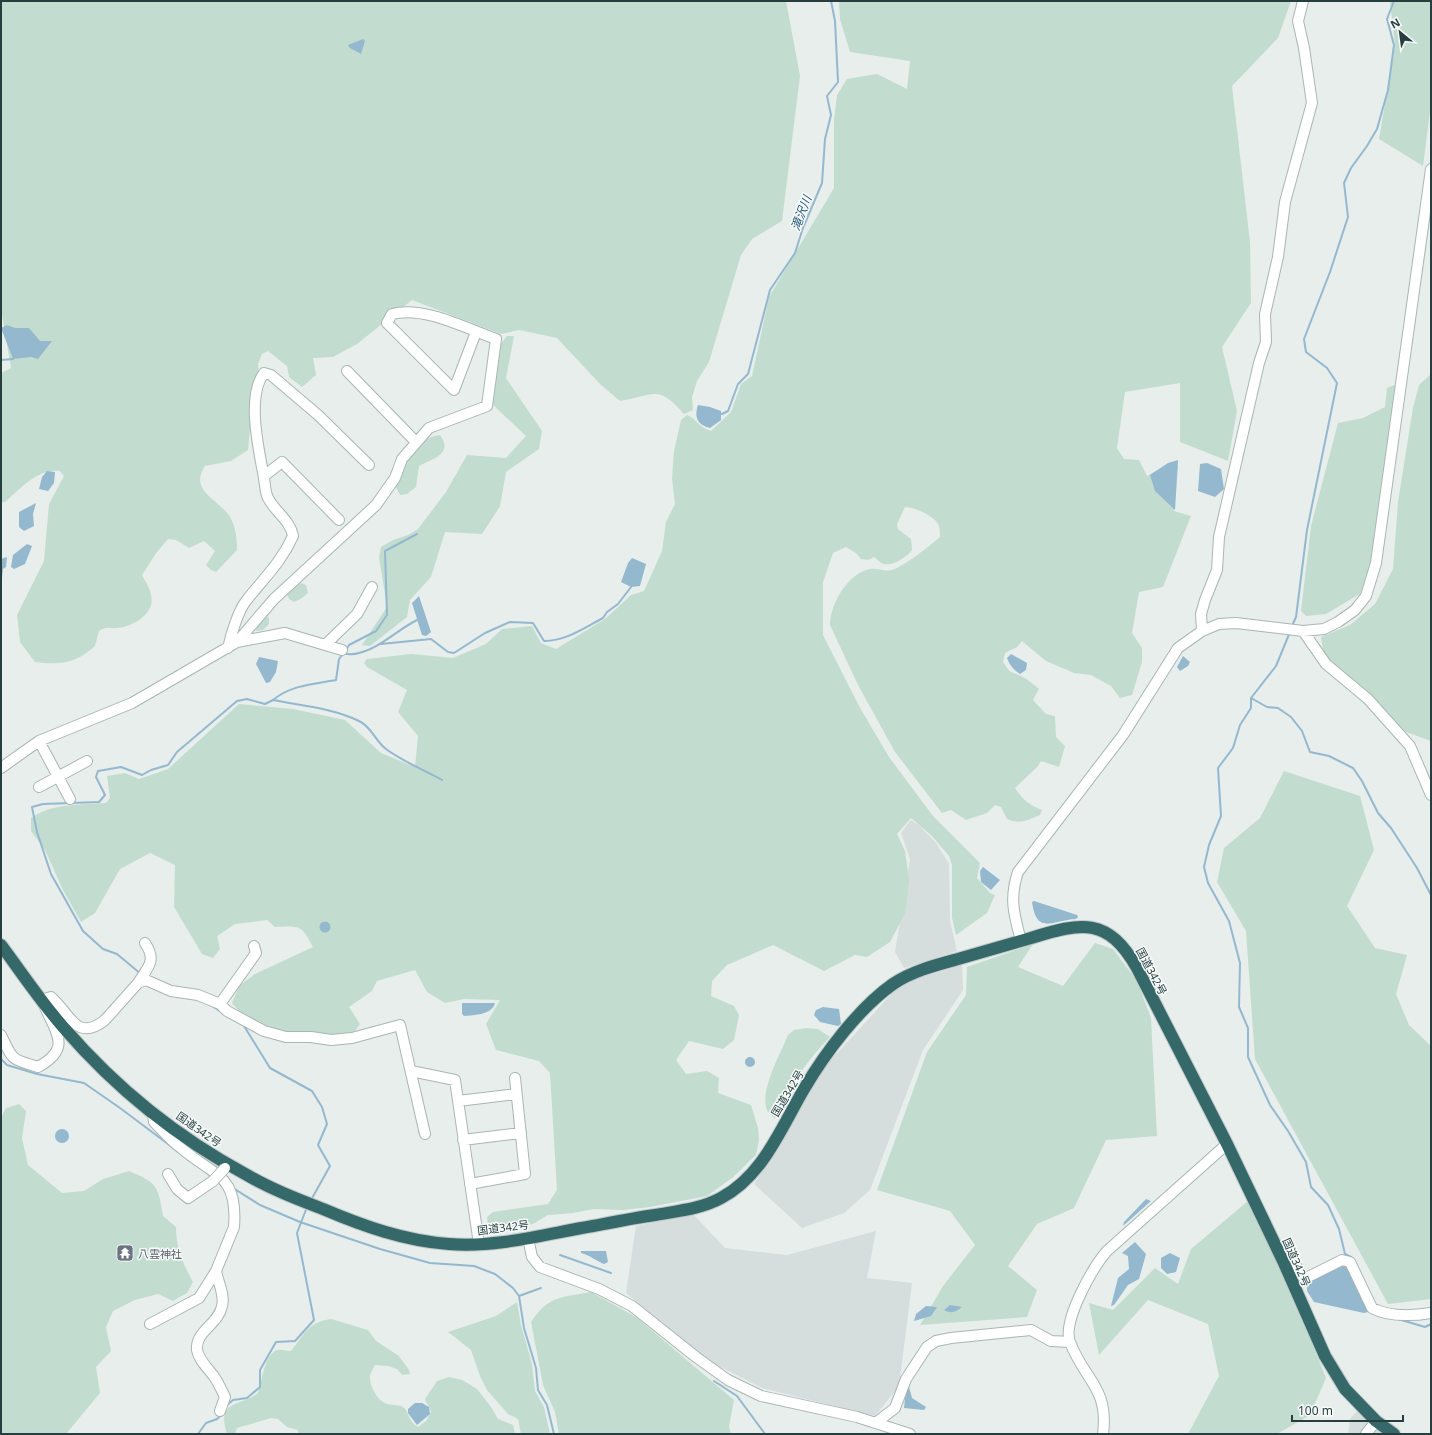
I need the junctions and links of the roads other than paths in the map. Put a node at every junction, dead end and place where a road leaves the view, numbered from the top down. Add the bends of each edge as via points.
1 (1303, 1) edge
2 (1431, 169) edge
3 (476, 332) junction
4 (347, 371) dead end
5 (416, 442) junction
6 (369, 465) dead end
7 (264, 476) junction
8 (339, 520) dead end
9 (372, 587) dead end
10 (1202, 630) junction
11 (1303, 631) junction
12 (237, 642) junction
13 (325, 645) junction
14 (228, 648) junction
15 (342, 650) dead end
16 (39, 741) junction
17 (87, 761) dead end
18 (1, 768) edge
19 (58, 777) junction
20 (40, 787) dead end
21 (1431, 795) edge
22 (70, 799) dead end
23 (1021, 941) junction
24 (145, 943) dead end
25 (1, 945) edge
26 (254, 946) dead end
27 (138, 983) junction
28 (42, 1000) junction
29 (220, 1004) junction
30 (1, 1035) edge
31 (411, 1071) junction
32 (515, 1078) dead end
33 (516, 1094) junction
34 (458, 1101) junction
35 (153, 1113) junction
36 (521, 1133) junction
37 (425, 1134) dead end
38 (464, 1140) junction
39 (1227, 1144) junction
40 (227, 1167) junction
41 (168, 1174) dead end
42 (470, 1184) junction
43 (528, 1238) junction
44 (479, 1244) junction
45 (1284, 1263) junction
46 (216, 1271) junction
47 (1431, 1314) edge
48 (150, 1324) dead end
49 (1070, 1342) junction
50 (220, 1411) dead end
51 (1376, 1420) junction
52 (877, 1422) junction
53 (910, 1434) edge
54 (1103, 1434) edge
55 (1366, 1434) edge
56 (1394, 1434) edge

1 - 10 street via 1298,21 1312,103 1285,202 1278,257 1265,314 1266,342 1219,537 1218,570 1204,600 1201,614
2 - 11 street via 1376,563 1366,596 1355,610 1324,629
3 - 3 street via 422,312 406,311 392,314 387,323 454,390
3 - 5 street via 496,339 487,406 429,428
4 - 5 street
5 - 12 street via 402,459 395,478 376,505 274,600
6 - 7 street via 318,415 267,373 262,377 257,394 255,416 257,447
7 - 8 street via 282,462
7 - 14 street via 269,500 292,527 293,536 272,571 244,602
9 - 13 street via 357,614
10 - 11 street via 1219,624 1236,623
10 - 23 street via 1178,648 1123,735 1018,872 1012,901
11 - 21 street via 1326,664 1368,699 1410,746
12 - 13 street via 285,633
12 - 14 street
13 - 15 street
14 - 16 street via 132,703
16 - 18 street
16 - 19 street
17 - 19 street
19 - 20 street
19 - 22 street
23 - 39 highway, 国道342号 via 1056,930 1081,926 1110,935 1126,948
23 - 43 highway, 国道342号 via 916,973 896,982 881,994 848,1028 827,1055 759,1166 740,1186 718,1200 691,1208
24 - 27 street via 151,952 152,962
25 - 28 highway, 国道342号
26 - 29 street via 256,953
27 - 28 street via 105,1020 88,1028 77,1026 51,998
27 - 29 street via 146,980 171,991 198,996
28 - 30 street via 60,1042 57,1053 48,1061 38,1067 18,1061 9,1055
28 - 35 highway, 国道342号 via 87,1053
29 - 31 street via 227,1011 264,1031 286,1037 331,1040 352,1038 400,1025
31 - 34 street via 455,1080
31 - 37 street
32 - 33 street
33 - 34 street
33 - 36 street
34 - 38 street
35 - 40 highway, 国道342号
35 - 46 street via 154,1122 181,1148 222,1178 232,1192 234,1227
36 - 38 street
36 - 42 street via 525,1174
38 - 42 street
39 - 45 highway, 国道342号
39 - 49 street via 1135,1225 1096,1264 1078,1300 1068,1328
40 - 41 street, bridge via 213,1181 188,1198 177,1189
40 - 44 highway, 国道342号 via 269,1187 372,1227 426,1242
42 - 44 street
43 - 44 highway, 国道342号
43 - 52 street via 532,1257 540,1267 599,1289 632,1306 728,1380 761,1396
45 - 47 street via 1296,1266 1304,1278 1342,1260 1350,1262 1372,1308 1411,1316
45 - 51 highway, 国道342号 via 1334,1373 1345,1389
46 - 48 street via 199,1298
46 - 50 street via 223,1298 222,1308 219,1317 200,1335 197,1343 200,1359 216,1379 225,1397
49 - 52 street via 1051,1341 1031,1330 936,1341 927,1347 906,1379 895,1408
49 - 54 street via 1102,1399
51 - 55 street
51 - 56 highway, 国道342号
52 - 53 street

